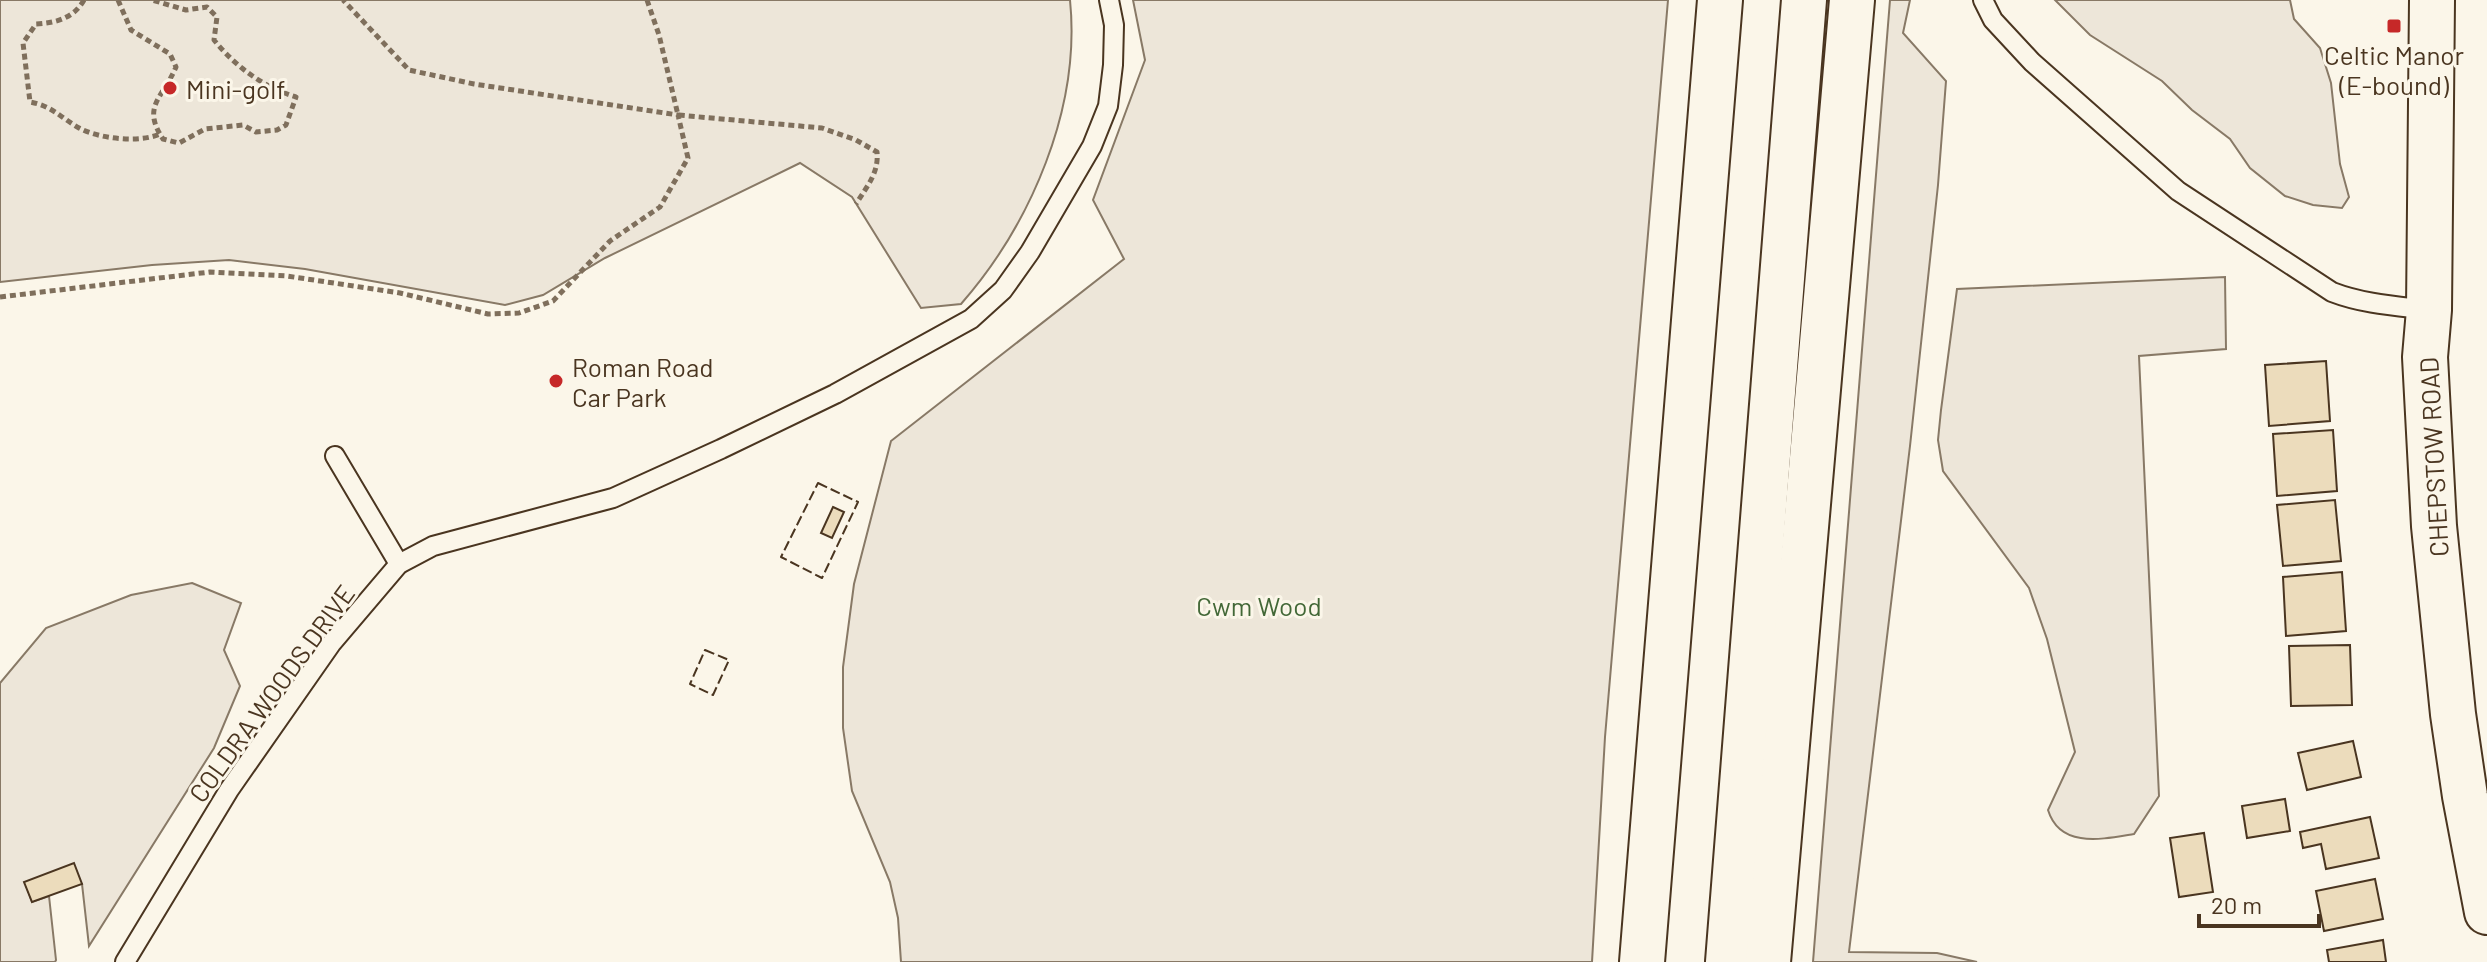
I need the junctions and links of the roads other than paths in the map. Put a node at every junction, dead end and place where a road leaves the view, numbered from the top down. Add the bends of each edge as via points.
1 (1109, 0) edge
2 (1720, 0) edge
3 (1804, 0) edge
4 (1852, 0) edge
5 (1983, 0) edge
6 (2432, 0) edge
7 (2429, 310) junction
8 (335, 456) dead end
9 (399, 564) junction
10 (2487, 912) edge
11 (125, 962) edge
12 (1642, 962) edge
13 (1728, 962) edge
14 (1768, 962) edge

1 - 9 lane, COLDRA WOODS DRIVE via 1113,65 1108,106 1092,146 1030,252 1003,290 971,319 835,394 613,498 433,546
2 - 12 main road
3 - 13 main road
4 - 14 main road
5 - 7 lane via 1993,20 2032,62 2178,191 2332,292 2351,300
6 - 7 main road, CHEPSTOW ROAD
7 - 10 main road, CHEPSTOW ROAD via 2425,357 2434,526 2453,714
8 - 9 lane
9 - 11 lane, COLDRA WOODS DRIVE via 331,644 229,790

